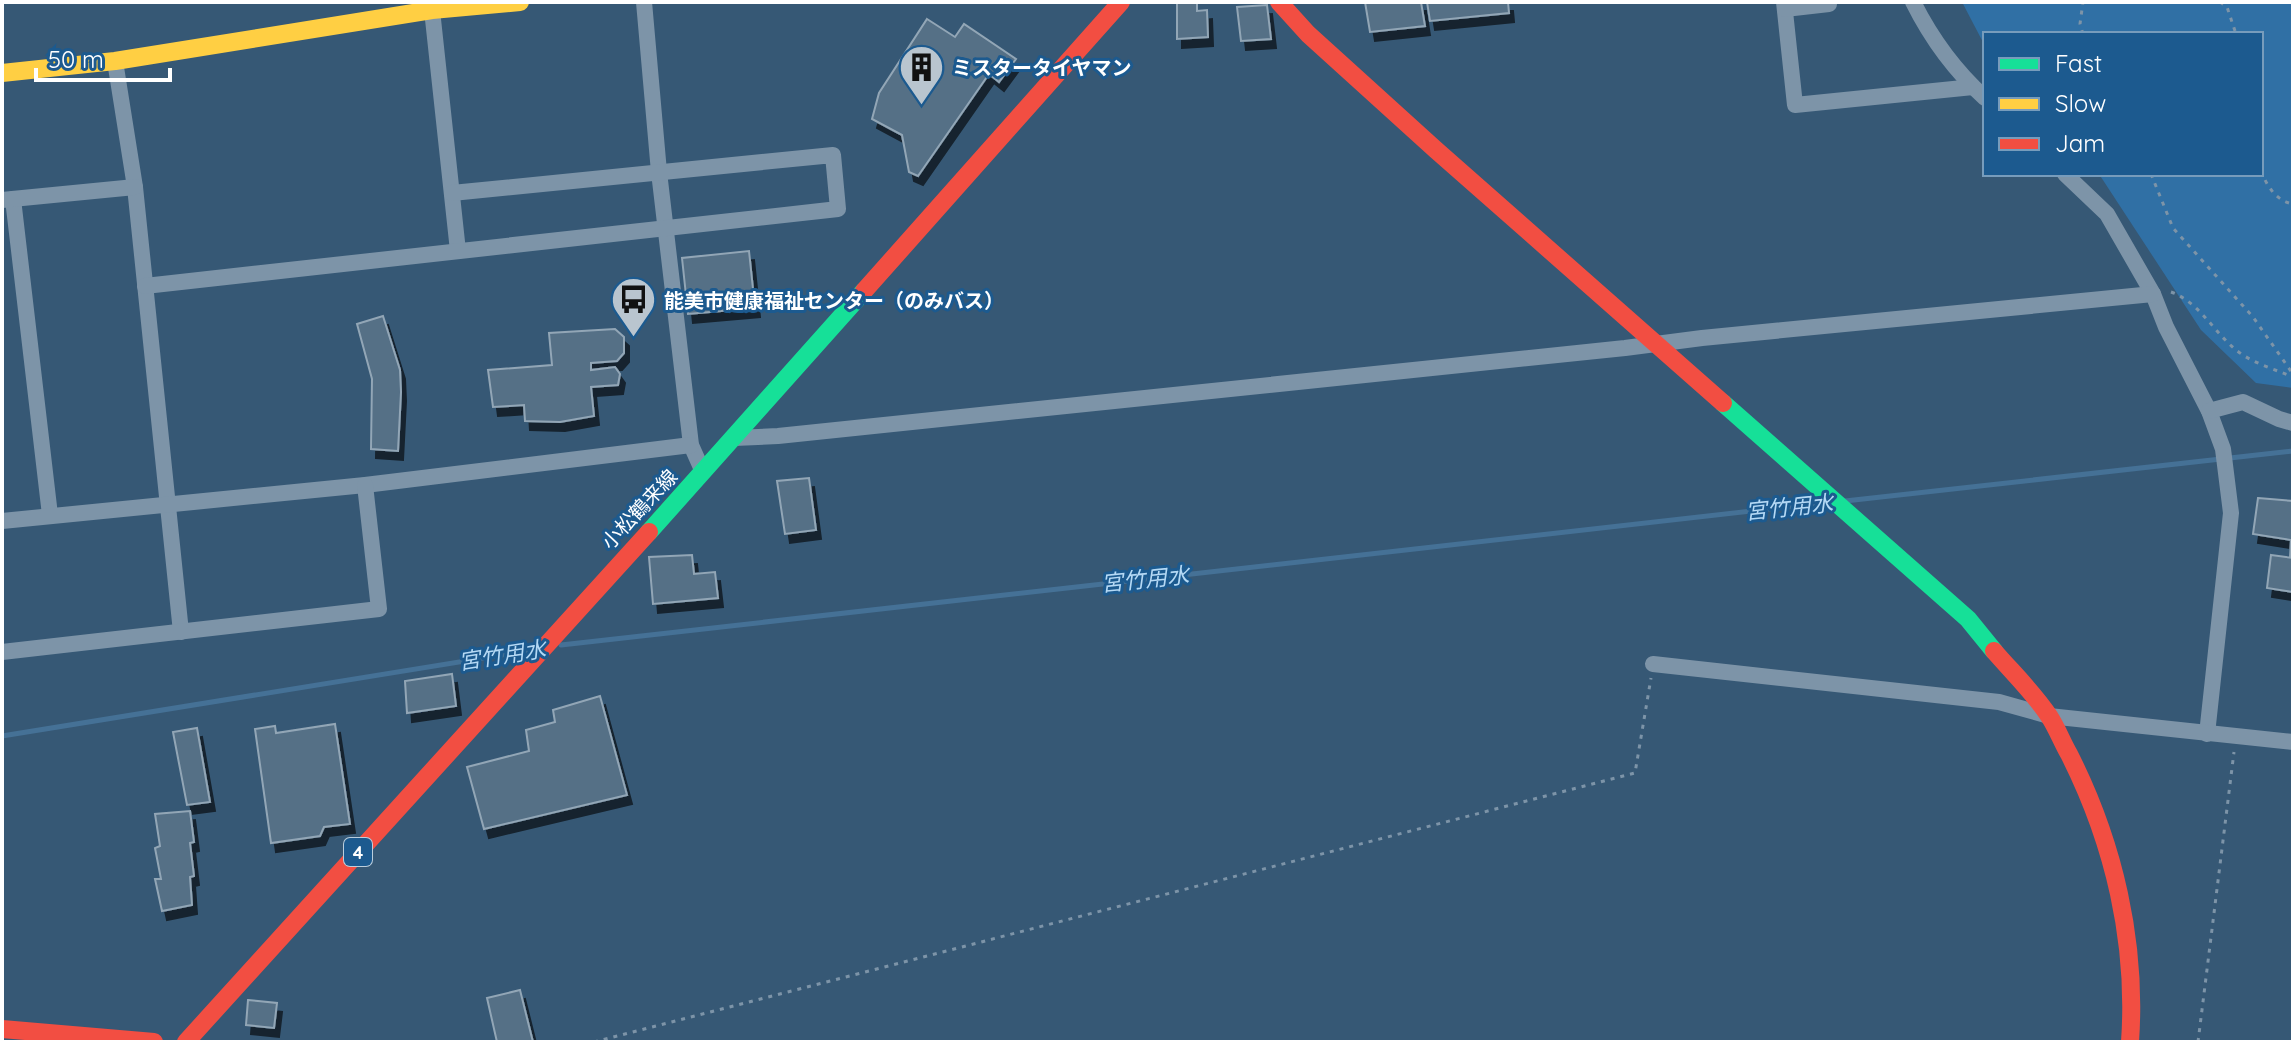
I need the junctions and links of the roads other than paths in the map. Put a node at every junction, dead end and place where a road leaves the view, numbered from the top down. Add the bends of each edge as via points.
1 (520, 2) edge
2 (644, 2) edge
3 (1121, 2) edge
4 (1279, 2) edge
5 (1913, 2) edge
6 (1829, 4) dead end
7 (1784, 6) edge
8 (432, 10) junction
9 (115, 61) junction
10 (2, 73) edge
11 (1979, 92) edge
12 (659, 172) junction
13 (2067, 176) edge
14 (135, 187) junction
15 (452, 193) junction
16 (8, 200) edge
17 (666, 226) junction
18 (458, 251) junction
19 (145, 286) junction
20 (2153, 294) junction
21 (1657, 344) junction
22 (2209, 411) junction
23 (2293, 423) edge
24 (734, 438) junction
25 (691, 445) junction
26 (703, 472) junction
27 (365, 485) junction
28 (168, 506) junction
29 (50, 515) junction
30 (2, 521) edge
31 (181, 632) junction
32 (2, 652) edge
33 (1653, 664) road end
34 (2049, 716) junction
35 (2207, 734) junction
36 (2293, 742) edge
37 (2, 1029) edge
38 (154, 1042) edge
39 (186, 1042) edge
40 (2130, 1042) edge

1 - 8 main road
2 - 12 street
3 - 24 main road, 小松鶴来線 / 4
4 - 21 main road via 1308,34
5 - 11 street via 1926,29
6 - 7 street
7 - 11 street via 1795,105
8 - 9 main road
8 - 15 street
9 - 10 main road
9 - 14 street
12 - 15 street
12 - 17 street
12 - 17 street via 833,155 838,209
13 - 20 street via 2107,214
14 - 16 street
14 - 19 street
15 - 18 street
16 - 29 street
17 - 18 street
17 - 25 street
18 - 19 street
19 - 28 street
20 - 21 street
20 - 22 street
21 - 24 street
21 - 34 main road via 1968,619
22 - 23 street via 2243,402
22 - 35 street via 2223,449 2231,513
24 - 26 main road, 小松鶴来線 / 4
25 - 26 street
25 - 27 street
26 - 39 main road, 小松鶴来線 / 4
27 - 28 street
27 - 31 street via 379,609
28 - 29 street
28 - 31 street
29 - 30 street
31 - 32 street
33 - 34 street via 1999,702
34 - 35 street
34 - 40 main road via 2092,800 2117,883 2129,943
35 - 36 street
37 - 38 main road

